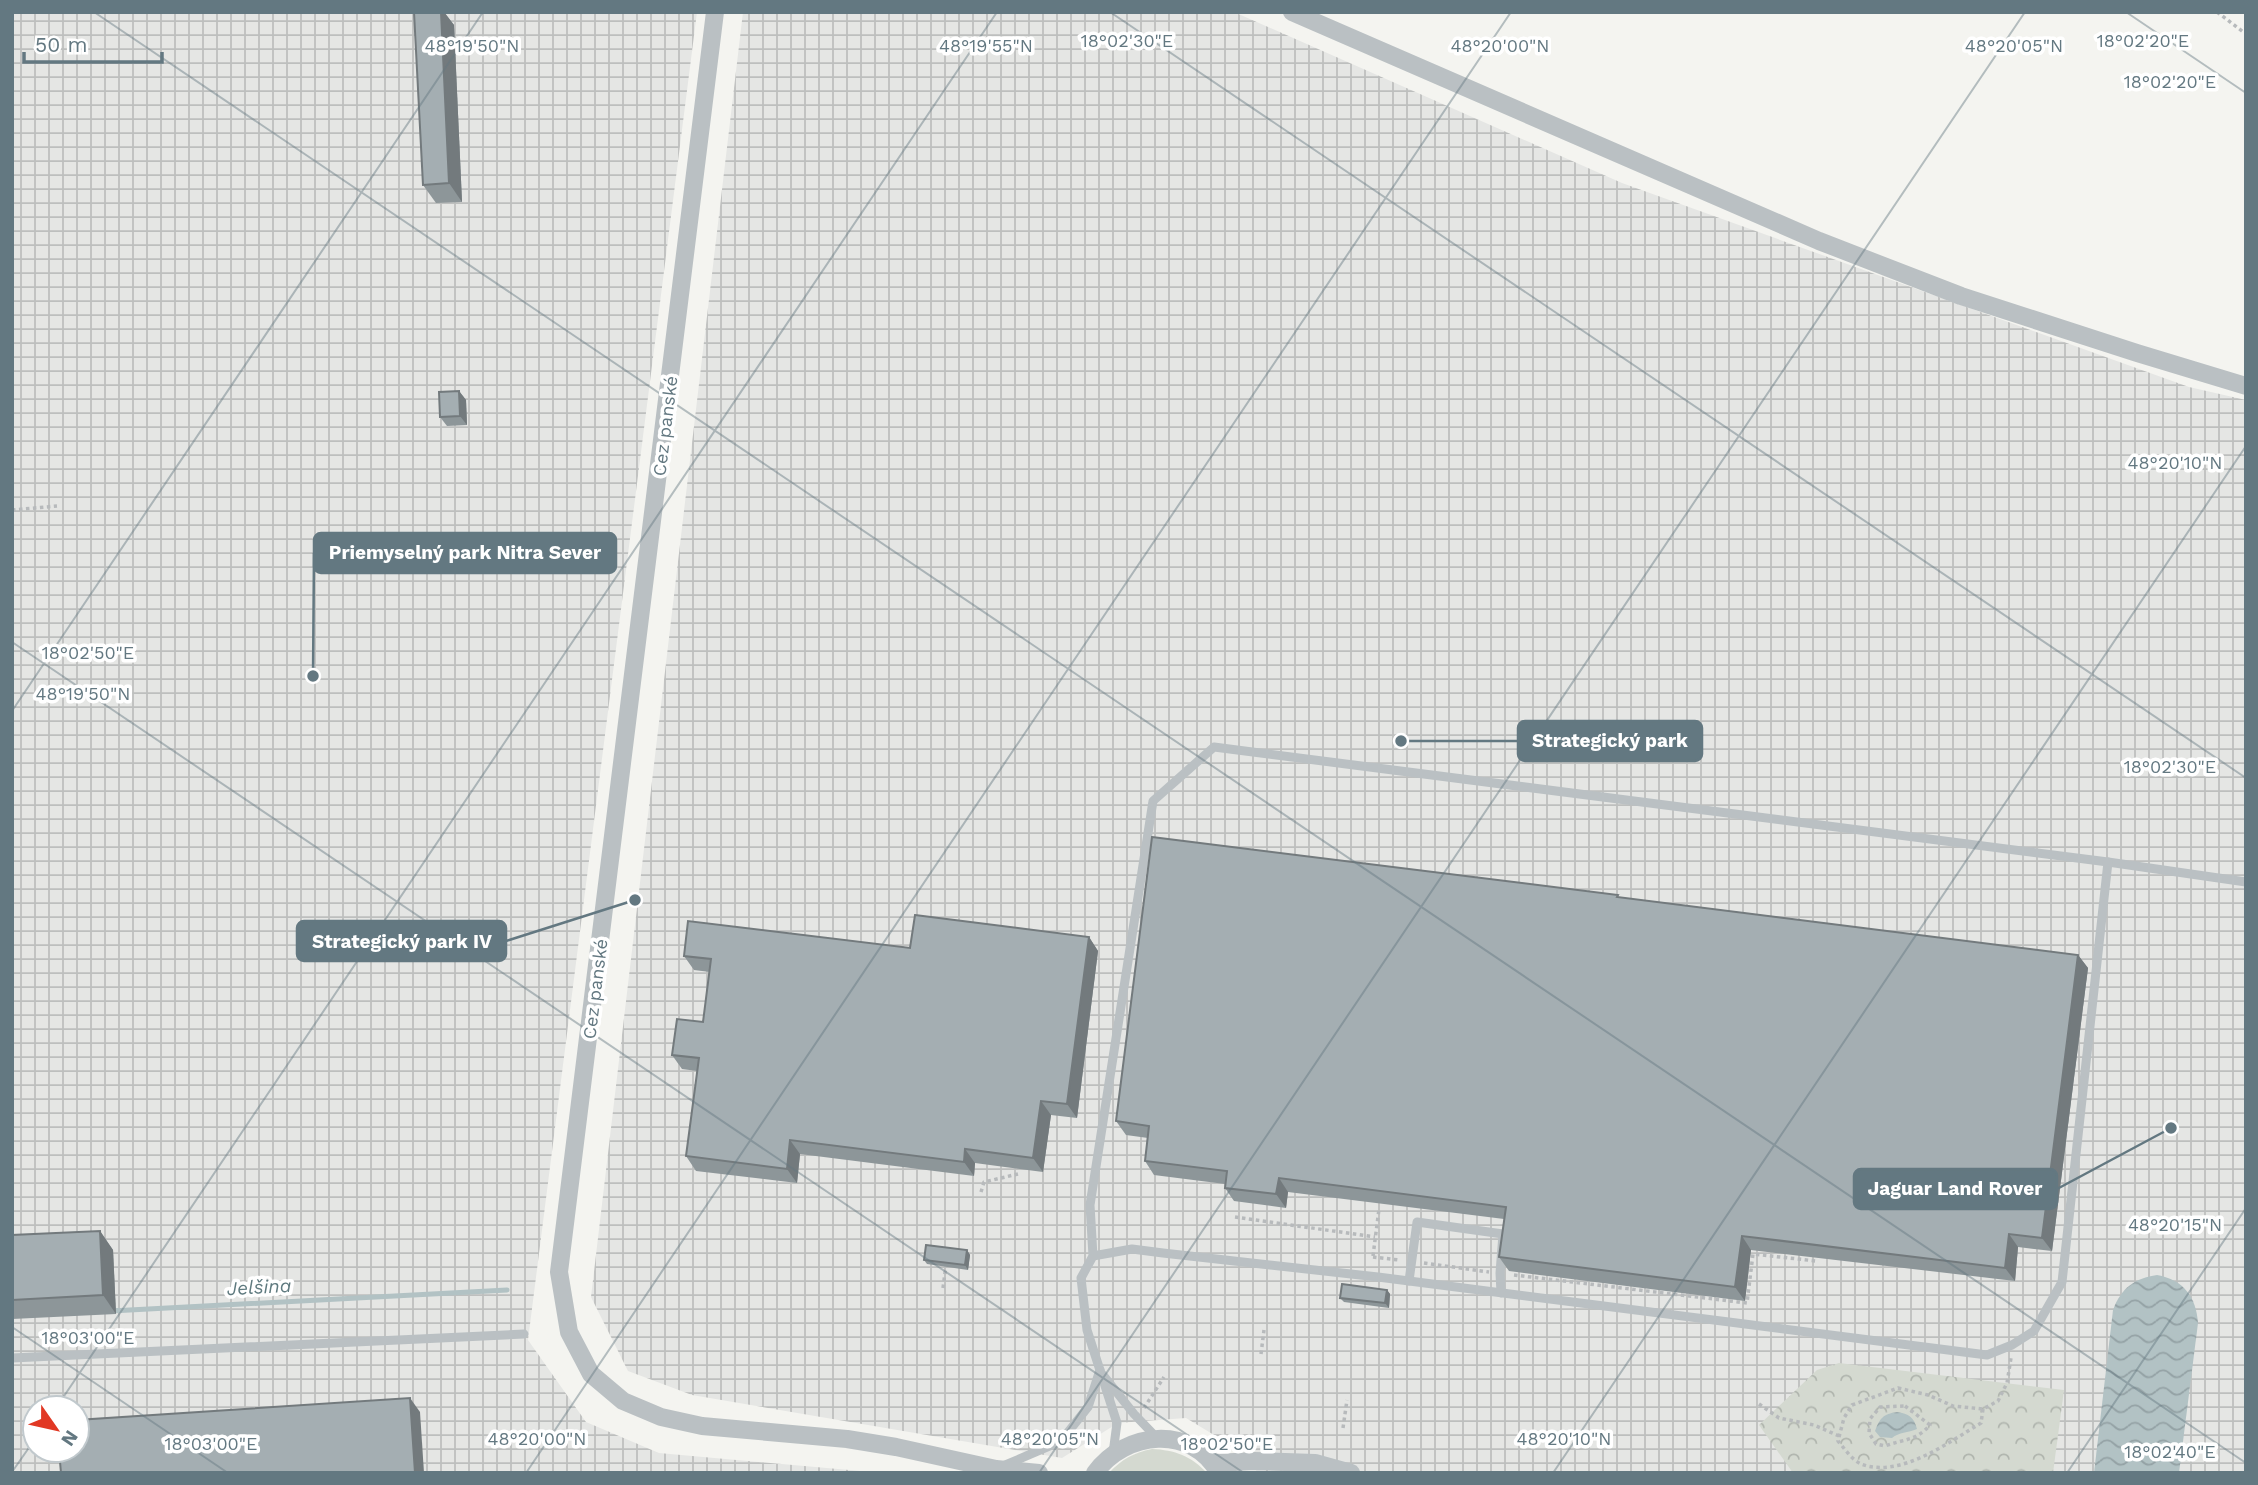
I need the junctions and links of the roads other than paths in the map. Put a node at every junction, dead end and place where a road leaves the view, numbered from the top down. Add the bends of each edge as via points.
1 (715, 12) edge
2 (1292, 12) edge
3 (2246, 386) edge
4 (2108, 862) junction
5 (2246, 882) edge
6 (1093, 1256) junction
7 (1409, 1281) junction
8 (1501, 1293) junction
9 (524, 1334) dead end
10 (12, 1358) edge
11 (1100, 1370) junction
12 (1157, 1438) junction
13 (1113, 1453) junction
14 (1216, 1468) edge
15 (1000, 1471) edge
16 (1091, 1472) edge
17 (1039, 1473) edge
18 (1351, 1473) edge

1 - 15 street, Cez panské via 559,1272 569,1332 591,1374 623,1401 661,1417 702,1426 846,1439
2 - 3 street via 1819,242 1961,296
4 - 5 lane
4 - 6 lane via 1214,747 1153,801 1090,1205
4 - 8 lane via 2062,1282 2034,1331 1987,1355
6 - 7 lane via 1132,1249
6 - 11 lane via 1081,1279 1087,1330
7 - 8 lane
7 - 8 lane via 1417,1222 1503,1234
9 - 10 lane
11 - 12 lane
11 - 13 lane via 1117,1423
11 - 15 lane via 1088,1407 1061,1441
12 - 13 street via 1134,1442
12 - 14 street via 1201,1452
13 - 16 street
14 - 18 street via 1255,1461 1315,1463
15 - 17 street, Cez panské

